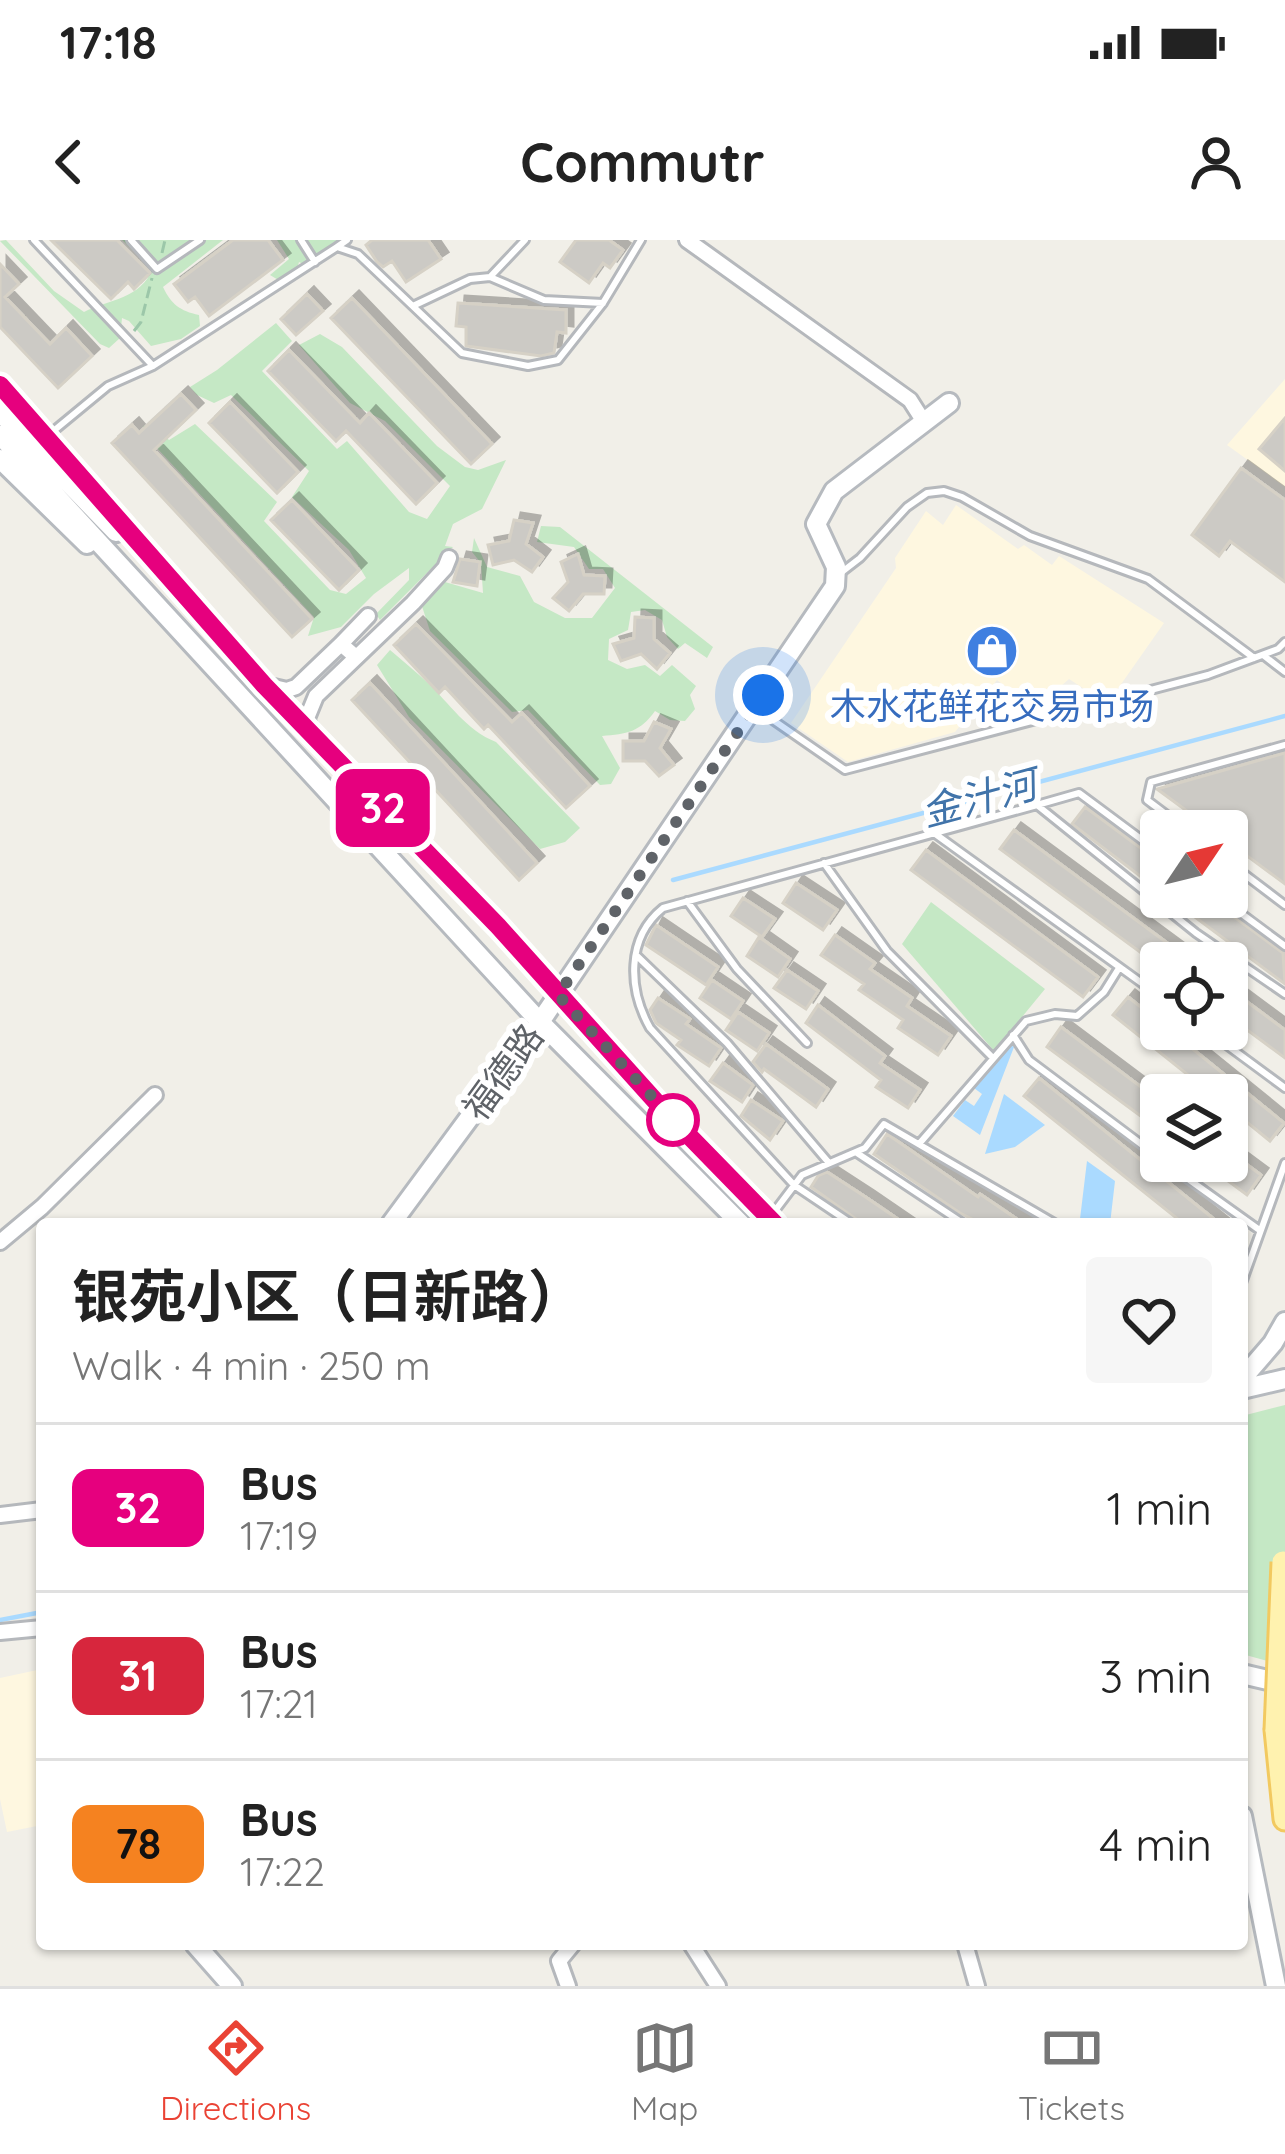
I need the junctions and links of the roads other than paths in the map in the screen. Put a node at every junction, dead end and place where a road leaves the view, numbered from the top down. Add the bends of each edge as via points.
1 (34, 240) edge
2 (131, 240) edge
3 (200, 240) edge
4 (301, 240) edge
5 (347, 240) edge
6 (525, 240) edge
7 (640, 240) edge
8 (687, 240) edge
9 (337, 247) junction
10 (315, 262) junction
11 (490, 277) junction
12 (603, 303) junction
13 (415, 304) junction
14 (153, 366) junction
15 (0, 385) edge
16 (949, 403) dead end
17 (0, 412) edge
18 (924, 422) junction
19 (0, 435) edge
20 (47, 436) junction
21 (0, 459) edge
22 (448, 558) dead end
23 (837, 575) junction
24 (368, 616) dead end
25 (185, 635) junction
26 (1285, 643) edge
27 (341, 644) junction
28 (229, 646) junction
29 (1258, 657) junction
30 (356, 658) junction
31 (1285, 672) edge
32 (264, 685) junction
33 (754, 707) junction
34 (309, 732) junction
35 (1285, 745) edge
36 (1037, 805) junction
37 (1160, 810) edge
38 (934, 833) junction
39 (1140, 838) edge
40 (824, 863) junction
41 (1248, 877) edge
42 (687, 901) junction
43 (1285, 905) edge
44 (1247, 918) edge
45 (1209, 942) edge
46 (1285, 946) edge
47 (636, 955) junction
48 (1120, 967) junction
49 (1248, 969) edge
50 (1140, 982) edge
51 (1285, 994) edge
52 (558, 995) junction
53 (540, 1022) junction
54 (1013, 1035) junction
55 (807, 1043) dead end
56 (1233, 1050) edge
57 (992, 1057) junction
58 (1285, 1088) edge
59 (154, 1095) dead end
60 (1140, 1143) edge
61 (919, 1144) junction
62 (856, 1152) junction
63 (829, 1163) junction
64 (1285, 1163) edge
65 (1192, 1182) edge
66 (794, 1185) junction
67 (395, 1218) edge
68 (735, 1218) edge
69 (768, 1218) edge
70 (774, 1218) edge
71 (842, 1218) edge
72 (955, 1218) edge
73 (1046, 1218) edge
74 (1242, 1218) edge
75 (1248, 1222) edge
76 (1259, 1230) junction
77 (0, 1241) edge
78 (1248, 1264) edge
79 (1285, 1322) edge
80 (1248, 1372) edge
81 (1285, 1378) edge
82 (1248, 1387) edge
83 (36, 1511) edge
84 (0, 1515) edge
85 (1284, 1554) edge
86 (36, 1629) edge
87 (0, 1633) edge
88 (1248, 1675) edge
89 (1285, 1684) edge
90 (1285, 1819) edge
91 (1248, 1846) edge
92 (200, 1950) edge
93 (568, 1950) edge
94 (695, 1950) edge
95 (967, 1950) edge
96 (232, 1986) edge
97 (568, 1986) edge
98 (718, 1986) edge
99 (977, 1986) edge
100 (1276, 1986) edge

1 - 14 lane
2 - 3 lane via 157,269
4 - 10 lane
5 - 9 lane
6 - 11 lane
7 - 12 lane
8 - 18 street via 910,400
9 - 10 lane
9 - 13 lane via 358,254
10 - 14 lane
11 - 12 lane via 544,300
11 - 13 lane
12 - 13 lane via 558,360 528,366 462,353
14 - 20 lane via 108,386
15 - 20 main road
16 - 18 main road
17 - 28 main road
18 - 23 main road via 834,491 817,524
19 - 25 main road
20 - 28 main road
21 - 25 main road
22 - 30 street
23 - 29 lane via 907,507 944,491 1030,536 1148,579
23 - 33 main road, 福德路
24 - 27 street
25 - 53 main road
26 - 29 lane
27 - 30 street
27 - 32 street via 296,687
28 - 32 main road
29 - 31 lane
29 - 33 lane via 845,770
30 - 34 street via 310,704
32 - 34 main road
33 - 52 main road, 福德路
34 - 52 main road
35 - 37 lane via 1151,782 1147,800
36 - 38 lane
36 - 39 lane via 1079,793
36 - 45 lane
38 - 40 lane
38 - 48 lane
40 - 42 lane
40 - 57 lane via 887,951
41 - 43 lane
42 - 47 lane via 652,917
42 - 55 lane
44 - 46 lane
47 - 63 lane via 727,1043
47 - 66 lane via 637,1005 650,1028
48 - 50 lane
48 - 54 lane via 1076,1016 1026,1021
49 - 51 lane
52 - 53 main road, 福德路
52 - 69 main road
53 - 67 main road, 福德路
53 - 68 main road
54 - 57 lane
54 - 60 lane via 1029,1060
56 - 58 lane
57 - 61 lane
59 - 77 street
61 - 62 lane via 884,1124
61 - 73 lane
62 - 63 lane
62 - 72 lane
63 - 66 lane
64 - 76 lane
65 - 74 lane
66 - 70 lane
66 - 71 lane
75 - 76 lane
76 - 78 lane
79 - 80 main road
81 - 82 main road
83 - 84 street
85 - 90 main road, bridge via 1276,1730
86 - 87 street
88 - 89 main road
91 - 100 main road
92 - 96 main road
93 - 97 street via 559,1961
94 - 98 street
95 - 99 street

